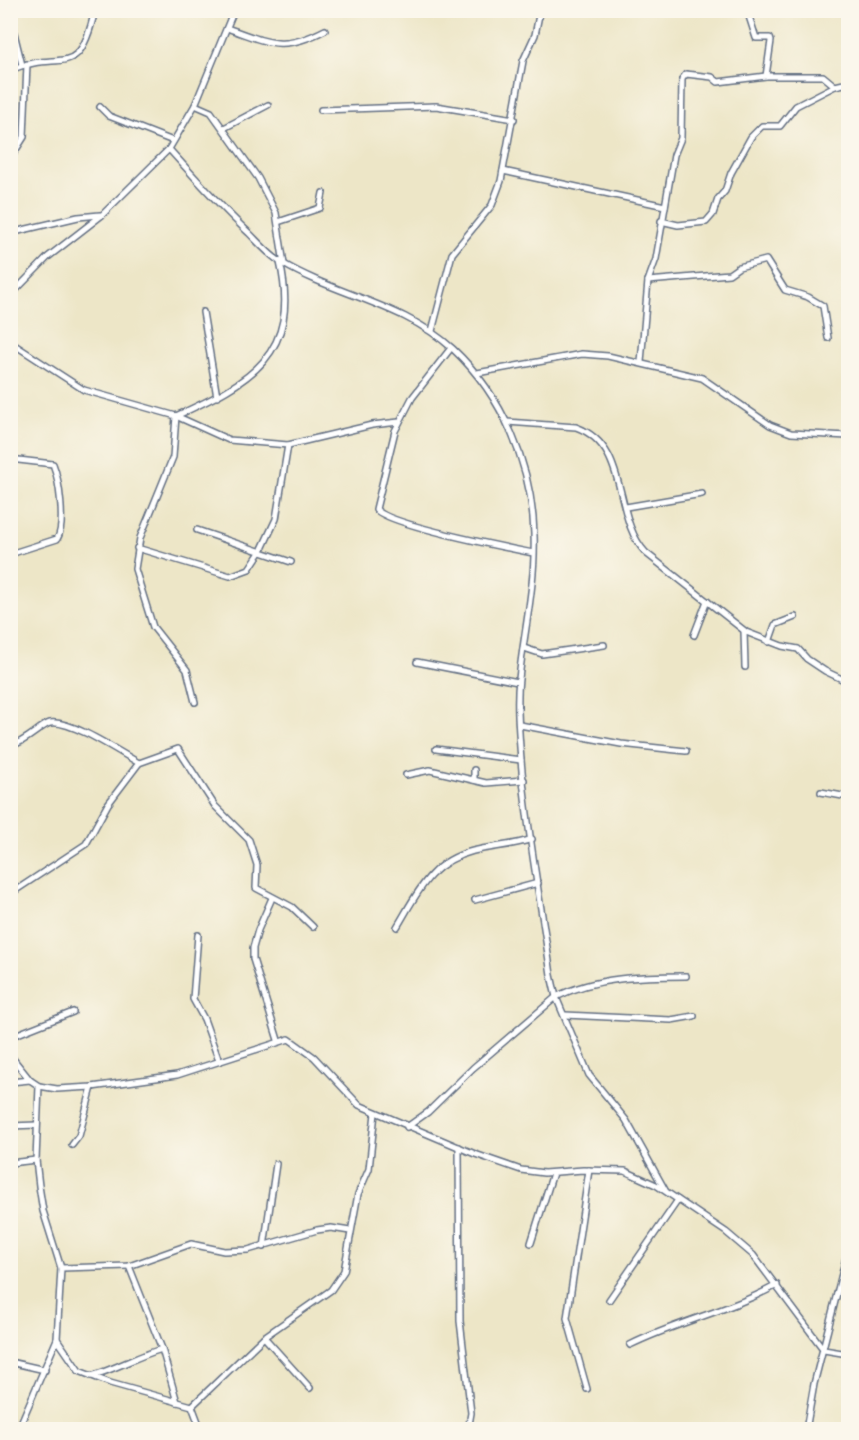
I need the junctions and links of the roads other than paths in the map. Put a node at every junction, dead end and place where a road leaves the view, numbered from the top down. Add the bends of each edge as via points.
1 (95, 10) edge
2 (234, 10) edge
3 (540, 10) edge
4 (747, 10) edge
5 (10, 17) edge
6 (226, 28) junction
7 (325, 30) dead end
8 (13, 36) edge
9 (25, 64) junction
10 (10, 70) edge
11 (766, 76) junction
12 (849, 83) edge
13 (835, 86) junction
14 (195, 105) junction
15 (268, 105) dead end
16 (100, 107) dead end
17 (321, 110) dead end
18 (514, 119) junction
19 (224, 128) junction
20 (173, 141) junction
21 (169, 149) junction
22 (10, 159) edge
23 (503, 171) junction
24 (323, 193) dead end
25 (665, 206) junction
26 (102, 215) junction
27 (660, 221) junction
28 (278, 222) junction
29 (10, 233) edge
30 (282, 263) junction
31 (648, 281) junction
32 (10, 296) edge
33 (203, 312) dead end
34 (432, 332) junction
35 (828, 338) dead end
36 (10, 342) edge
37 (451, 348) junction
38 (641, 362) junction
39 (477, 373) junction
40 (217, 397) junction
41 (176, 416) junction
42 (399, 422) junction
43 (507, 422) junction
44 (849, 436) edge
45 (288, 445) junction
46 (10, 459) edge
47 (702, 494) dead end
48 (626, 507) junction
49 (197, 530) dead end
50 (137, 548) junction
51 (261, 551) junction
52 (533, 553) junction
53 (10, 554) edge
54 (291, 562) dead end
55 (707, 601) junction
56 (795, 617) dead end
57 (744, 631) junction
58 (694, 635) dead end
59 (769, 642) junction
60 (604, 645) dead end
61 (524, 648) junction
62 (417, 662) dead end
63 (745, 667) dead end
64 (518, 681) junction
65 (849, 682) edge
66 (195, 702) dead end
67 (520, 725) junction
68 (10, 746) edge
69 (436, 749) dead end
70 (686, 751) dead end
71 (521, 760) junction
72 (139, 763) junction
73 (474, 770) dead end
74 (406, 775) dead end
75 (474, 780) junction
76 (524, 780) junction
77 (821, 792) dead end
78 (849, 797) edge
79 (532, 839) junction
80 (538, 883) junction
81 (10, 894) edge
82 (272, 898) junction
83 (475, 900) dead end
84 (313, 927) dead end
85 (396, 927) dead end
86 (198, 935) dead end
87 (686, 976) dead end
88 (556, 997) junction
89 (73, 1012) dead end
90 (565, 1016) junction
91 (694, 1016) dead end
92 (10, 1037) edge
93 (278, 1040) junction
94 (10, 1055) edge
95 (219, 1061) junction
96 (30, 1080) junction
97 (10, 1082) edge
98 (39, 1086) junction
99 (93, 1087) junction
100 (375, 1113) junction
101 (38, 1125) junction
102 (10, 1126) edge
103 (407, 1127) junction
104 (72, 1145) dead end
105 (459, 1147) junction
106 (36, 1160) junction
107 (10, 1163) edge
108 (276, 1164) dead end
109 (589, 1170) junction
110 (552, 1173) junction
111 (665, 1190) junction
112 (678, 1200) junction
113 (350, 1231) junction
114 (531, 1243) dead end
115 (264, 1247) junction
116 (849, 1250) edge
117 (129, 1266) junction
118 (61, 1268) junction
119 (777, 1285) junction
120 (609, 1300) dead end
121 (264, 1336) junction
122 (57, 1339) junction
123 (630, 1345) dead end
124 (162, 1349) junction
125 (824, 1350) junction
126 (849, 1354) edge
127 (10, 1362) edge
128 (45, 1370) junction
129 (91, 1376) junction
130 (310, 1388) dead end
131 (587, 1389) dead end
132 (177, 1402) junction
133 (192, 1406) junction
134 (18, 1430) edge
135 (201, 1430) edge
136 (468, 1430) edge
137 (806, 1430) edge

1 - 9 street via 80,54 72,59
2 - 6 street
3 - 18 street via 524,61
4 - 11 street via 756,39 771,41
5 - 8 street
6 - 7 street via 285,44 301,42
6 - 14 street
8 - 9 street
9 - 10 street
9 - 22 street via 24,137
11 - 13 street via 823,76
11 - 25 street via 718,82 712,77 686,74 682,79 681,138
12 - 13 street
13 - 27 street via 796,106 780,126 762,126 751,137 706,222 678,225
14 - 19 street via 211,112
14 - 20 street
15 - 19 street
16 - 20 street via 109,116
17 - 18 street via 436,106
18 - 23 street
19 - 28 street via 258,178
20 - 21 street
21 - 26 street
21 - 30 street via 226,213
23 - 25 street
23 - 34 street via 492,205 448,262
24 - 28 street via 320,208
25 - 27 street
26 - 29 street
26 - 32 street via 48,257
27 - 31 street via 656,259
28 - 30 street
30 - 34 street via 368,299
30 - 40 street via 287,303 272,349 257,371
31 - 35 street via 729,274 739,267 766,260 785,290 823,306
31 - 38 street
33 - 40 street
34 - 37 street
36 - 41 street via 84,390
37 - 39 street
37 - 42 street via 412,398
38 - 39 street via 582,354
38 - 44 street via 702,378 770,425 791,433
39 - 43 street
40 - 41 street
41 - 45 street via 229,440
41 - 50 street via 173,457
42 - 45 street
42 - 52 street via 376,504 378,512
43 - 48 street via 586,430 606,451 617,472
43 - 52 street via 528,482 535,536
45 - 51 street via 276,519
46 - 53 street via 53,464 61,526 57,539
47 - 48 street
48 - 55 street via 637,543
49 - 51 street
50 - 51 street via 230,576 249,569
50 - 66 street via 135,569 153,627 187,670
51 - 54 street
52 - 61 street
55 - 57 street
55 - 58 street
56 - 59 street via 775,625
57 - 59 street
57 - 63 street
59 - 65 street via 798,649 825,671
60 - 61 street via 542,654
61 - 64 street
62 - 64 street
64 - 67 street
67 - 70 street via 621,744
67 - 71 street
68 - 72 street via 28,739 46,724 56,723 81,731
69 - 71 street
71 - 76 street
72 - 81 street via 108,804 86,844
72 - 82 street via 176,749 181,752 214,806 249,840 257,865 256,888
73 - 75 street
74 - 75 street via 430,770
75 - 76 street
76 - 79 street
77 - 78 street
79 - 80 street
79 - 85 street via 463,854 434,870
80 - 83 street
80 - 88 street
82 - 84 street via 292,907
82 - 93 street via 253,948 253,959
86 - 95 street via 193,999
87 - 88 street via 624,978
88 - 90 street
88 - 103 street
89 - 92 street
90 - 91 street via 671,1020
90 - 111 street via 588,1075 626,1120
93 - 95 street
93 - 100 street via 289,1039 301,1046 359,1105
94 - 96 street
95 - 99 street via 153,1080
96 - 97 street
96 - 98 street
98 - 99 street
98 - 101 street
99 - 104 street via 79,1136
100 - 103 street
100 - 113 street via 369,1169 358,1194
101 - 102 street
101 - 106 street
103 - 105 street
105 - 110 street via 521,1170
105 - 136 street via 460,1322 471,1413
106 - 107 street
106 - 118 street via 43,1211
108 - 115 street
109 - 110 street
109 - 111 street via 636,1174
109 - 131 street via 567,1318
110 - 114 street
111 - 112 street
112 - 119 street via 740,1243
112 - 120 street
113 - 115 street via 317,1230
113 - 121 street via 344,1271 331,1290
115 - 117 street via 224,1251 191,1244
116 - 125 street
117 - 118 street
117 - 124 street
118 - 122 street
119 - 123 street via 732,1308 661,1330
119 - 125 street
121 - 130 street
121 - 133 street
122 - 128 street
122 - 129 street via 78,1371
124 - 129 street
124 - 132 street
125 - 126 street
125 - 137 street
127 - 128 street
128 - 134 street
129 - 132 street
132 - 133 street
133 - 135 street

